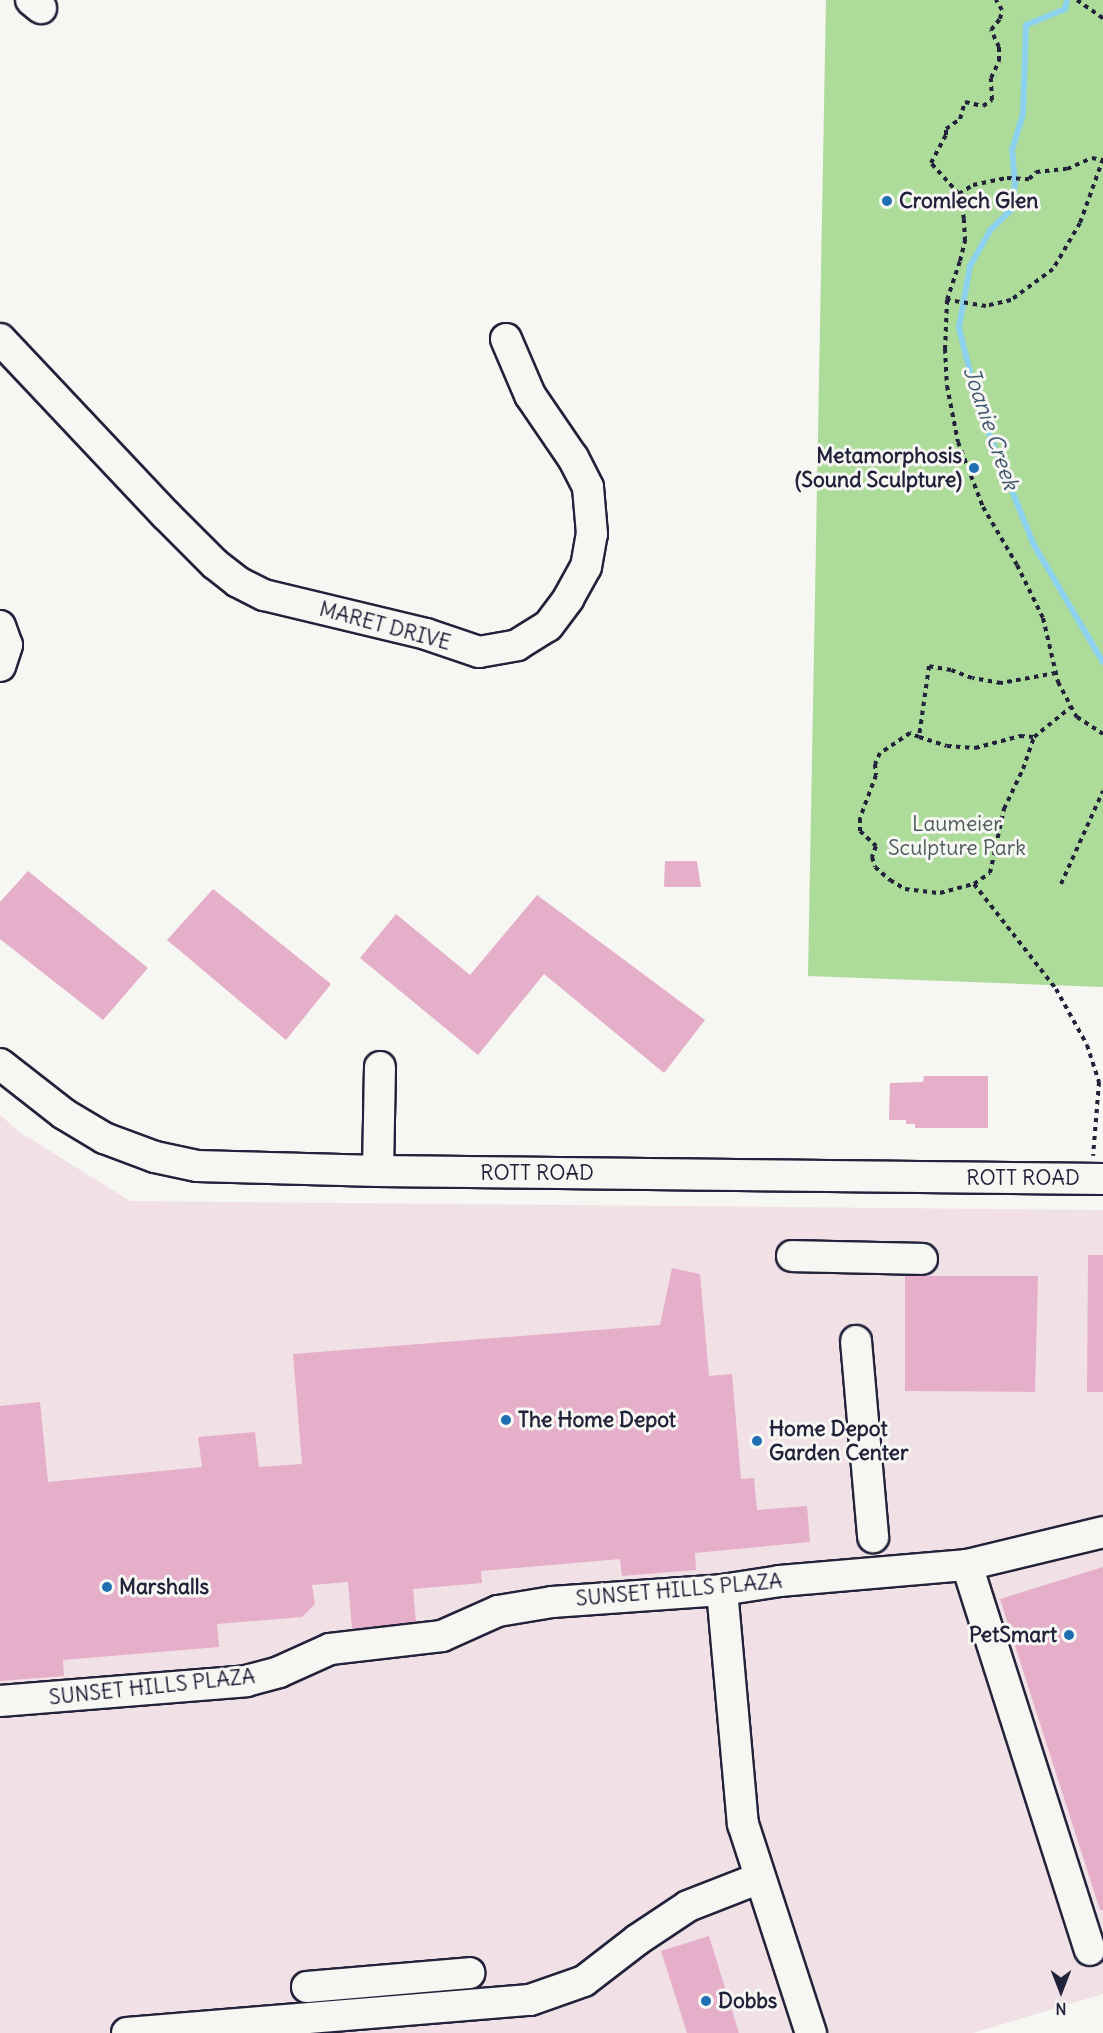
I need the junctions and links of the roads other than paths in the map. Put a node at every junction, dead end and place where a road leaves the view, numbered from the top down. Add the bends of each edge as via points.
1 (0, 339) edge
2 (506, 339) dead end
3 (0, 626) edge
4 (0, 666) edge
5 (0, 1064) edge
6 (380, 1067) dead end
7 (378, 1171) junction
8 (1098, 1179) edge
9 (792, 1256) dead end
10 (922, 1259) dead end
11 (856, 1341) dead end
12 (1103, 1532) edge
13 (967, 1565) junction
14 (877, 1573) junction
15 (722, 1590) junction
16 (0, 1701) edge
17 (760, 1878) junction
18 (1090, 1950) dead end
19 (469, 1973) dead end
20 (307, 1987) dead end
21 (413, 2022) edge
22 (378, 2023) edge
23 (127, 2033) edge
24 (811, 2033) edge

1 - 2 street, MARET DRIVE via 166,515 238,582 264,595 426,634 479,652 517,645 548,626 586,567 592,534 588,487 530,395
3 - 4 street via 7,645
5 - 7 street, ROTT ROAD via 104,1138 155,1157 228,1168
6 - 7 street
7 - 8 street, ROTT ROAD
9 - 10 street
11 - 14 street via 873,1537 866,1542
12 - 13 street, SUNSET HILLS PLAZA
13 - 14 street, SUNSET HILLS PLAZA
13 - 18 street
14 - 15 street, SUNSET HILLS PLAZA
15 - 16 street, SUNSET HILLS PLAZA via 552,1602 498,1611 442,1636 330,1649 279,1672 246,1681
15 - 17 street via 743,1824
17 - 21 street via 688,1906 584,1981 530,2000
17 - 24 street
19 - 20 street
21 - 22 street
22 - 23 street

